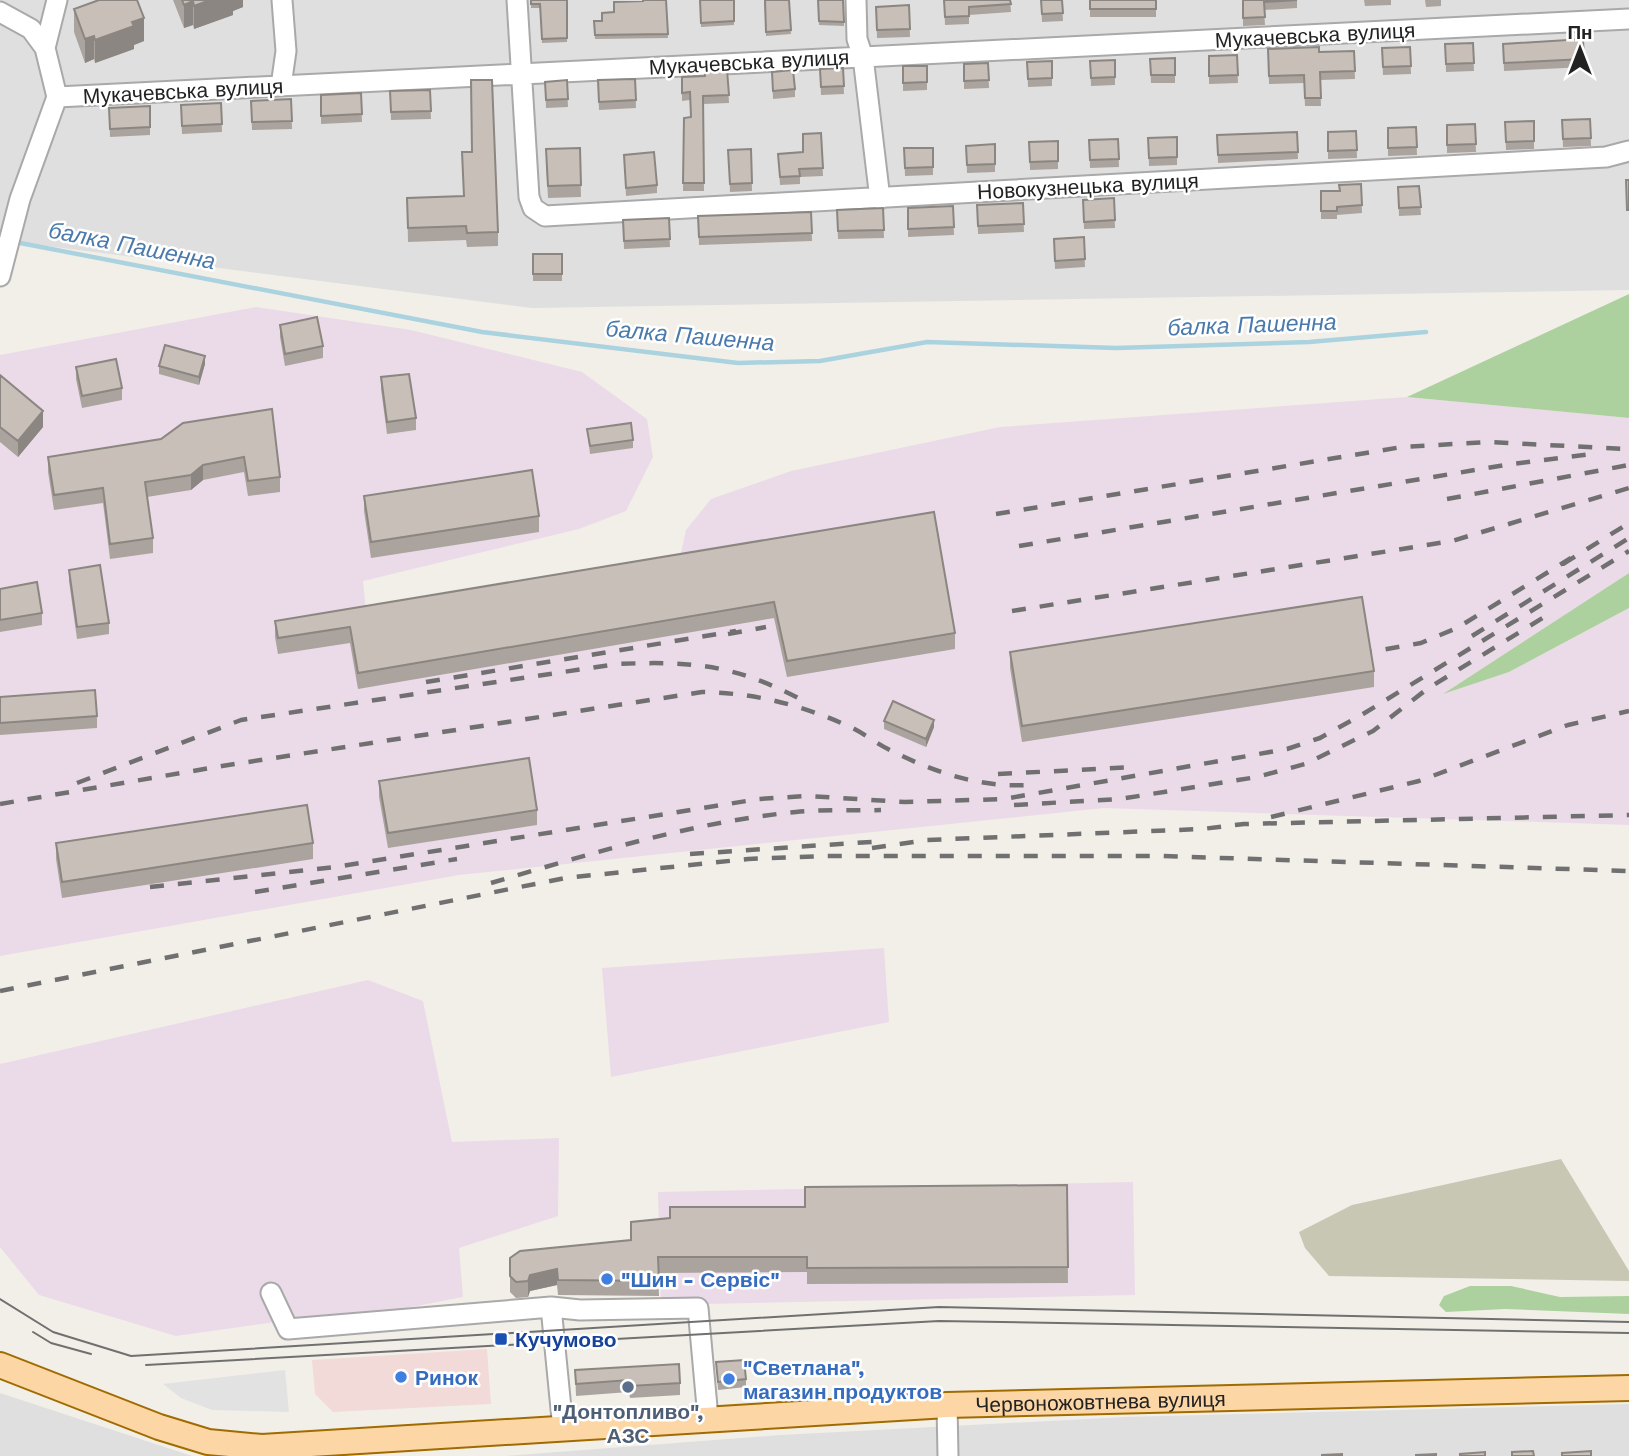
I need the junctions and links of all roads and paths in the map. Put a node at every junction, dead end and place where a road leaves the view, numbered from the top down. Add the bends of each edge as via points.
1 (57, 0) edge
2 (282, 0) edge
3 (517, 0) edge
4 (856, 0) edge
5 (0, 12) edge
6 (1629, 19) edge
7 (45, 48) junction
8 (863, 57) junction
9 (520, 73) junction
10 (281, 86) junction
11 (57, 97) junction
12 (1629, 151) edge
13 (880, 199) junction
14 (0, 276) edge
15 (271, 1293) dead end
16 (551, 1307) junction
17 (0, 1365) edge
18 (1629, 1388) edge
19 (947, 1405) junction
20 (708, 1419) junction
21 (563, 1429) junction
22 (399, 1448) edge
23 (948, 1456) edge

1 - 7 street
2 - 10 street via 286,51
3 - 9 street
4 - 8 street via 857,39
5 - 7 street via 31,29
6 - 8 street, Мукачевська вулиця
7 - 11 street
8 - 9 street, Мукачевська вулиця
8 - 13 street
9 - 10 street, Мукачевська вулиця
9 - 13 street, Новокузнецька вулиця via 528,197 533,208 545,216
10 - 11 street, Мукачевська вулиця
11 - 14 street, Мукачевська вулиця via 20,199
12 - 13 street, Новокузнецька вулиця via 1593,158
15 - 16 street via 288,1329
16 - 20 street via 698,1308
16 - 21 street
17 - 22 main road, Червоножовтнева вулиця via 208,1442
18 - 19 main road, Червоножовтнева вулиця
19 - 20 main road, Червоножовтнева вулиця
19 - 23 street
20 - 21 main road, Червоножовтнева вулиця
21 - 22 main road, Червоножовтнева вулиця

